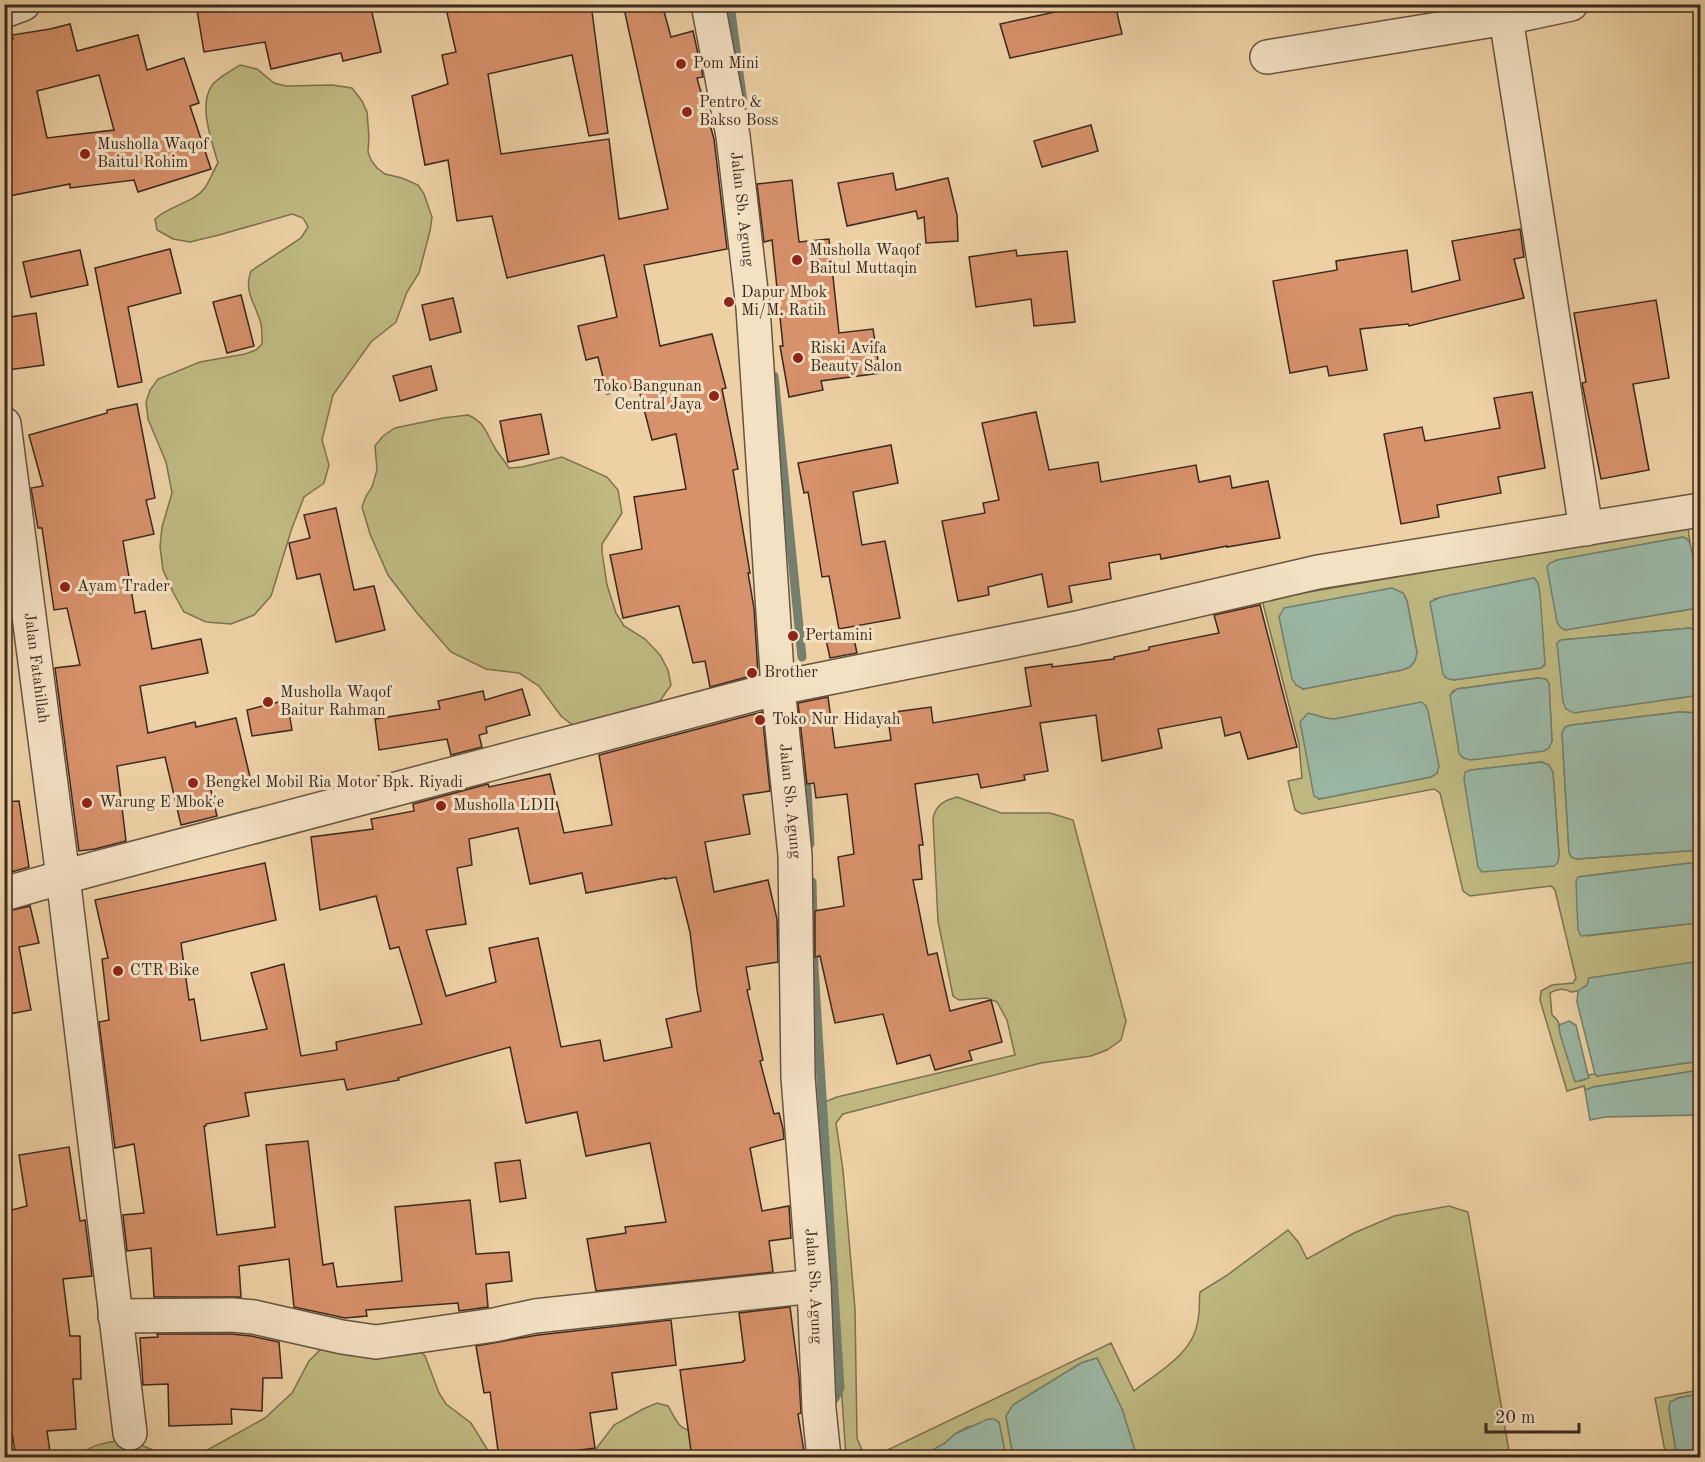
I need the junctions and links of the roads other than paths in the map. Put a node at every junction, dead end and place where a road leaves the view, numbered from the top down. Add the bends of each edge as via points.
1 (23, 4) edge
2 (708, 4) edge
3 (1571, 4) edge
4 (4, 10) edge
5 (1506, 18) junction
6 (1267, 57) dead end
7 (6, 444) edge
8 (1701, 510) edge
9 (1586, 529) junction
10 (778, 688) junction
11 (63, 877) junction
12 (4, 894) edge
13 (814, 1286) junction
14 (115, 1316) junction
15 (130, 1433) dead end
16 (824, 1458) edge

1 - 4 street
2 - 10 street, Jalan Sb. Agung via 733,136 753,308
3 - 5 street
5 - 6 street
5 - 9 street
7 - 11 street, Jalan Fatahillah
8 - 9 street
9 - 10 street via 1318,572 1077,628
10 - 11 street
10 - 13 street, Jalan Sb. Agung via 795,855 798,1077
11 - 12 street
11 - 14 street, Jalan Fatahillah
13 - 14 street via 535,1316 376,1342 254,1317
13 - 16 street, Jalan Sb. Agung
14 - 15 street, Jalan Fatahillah

